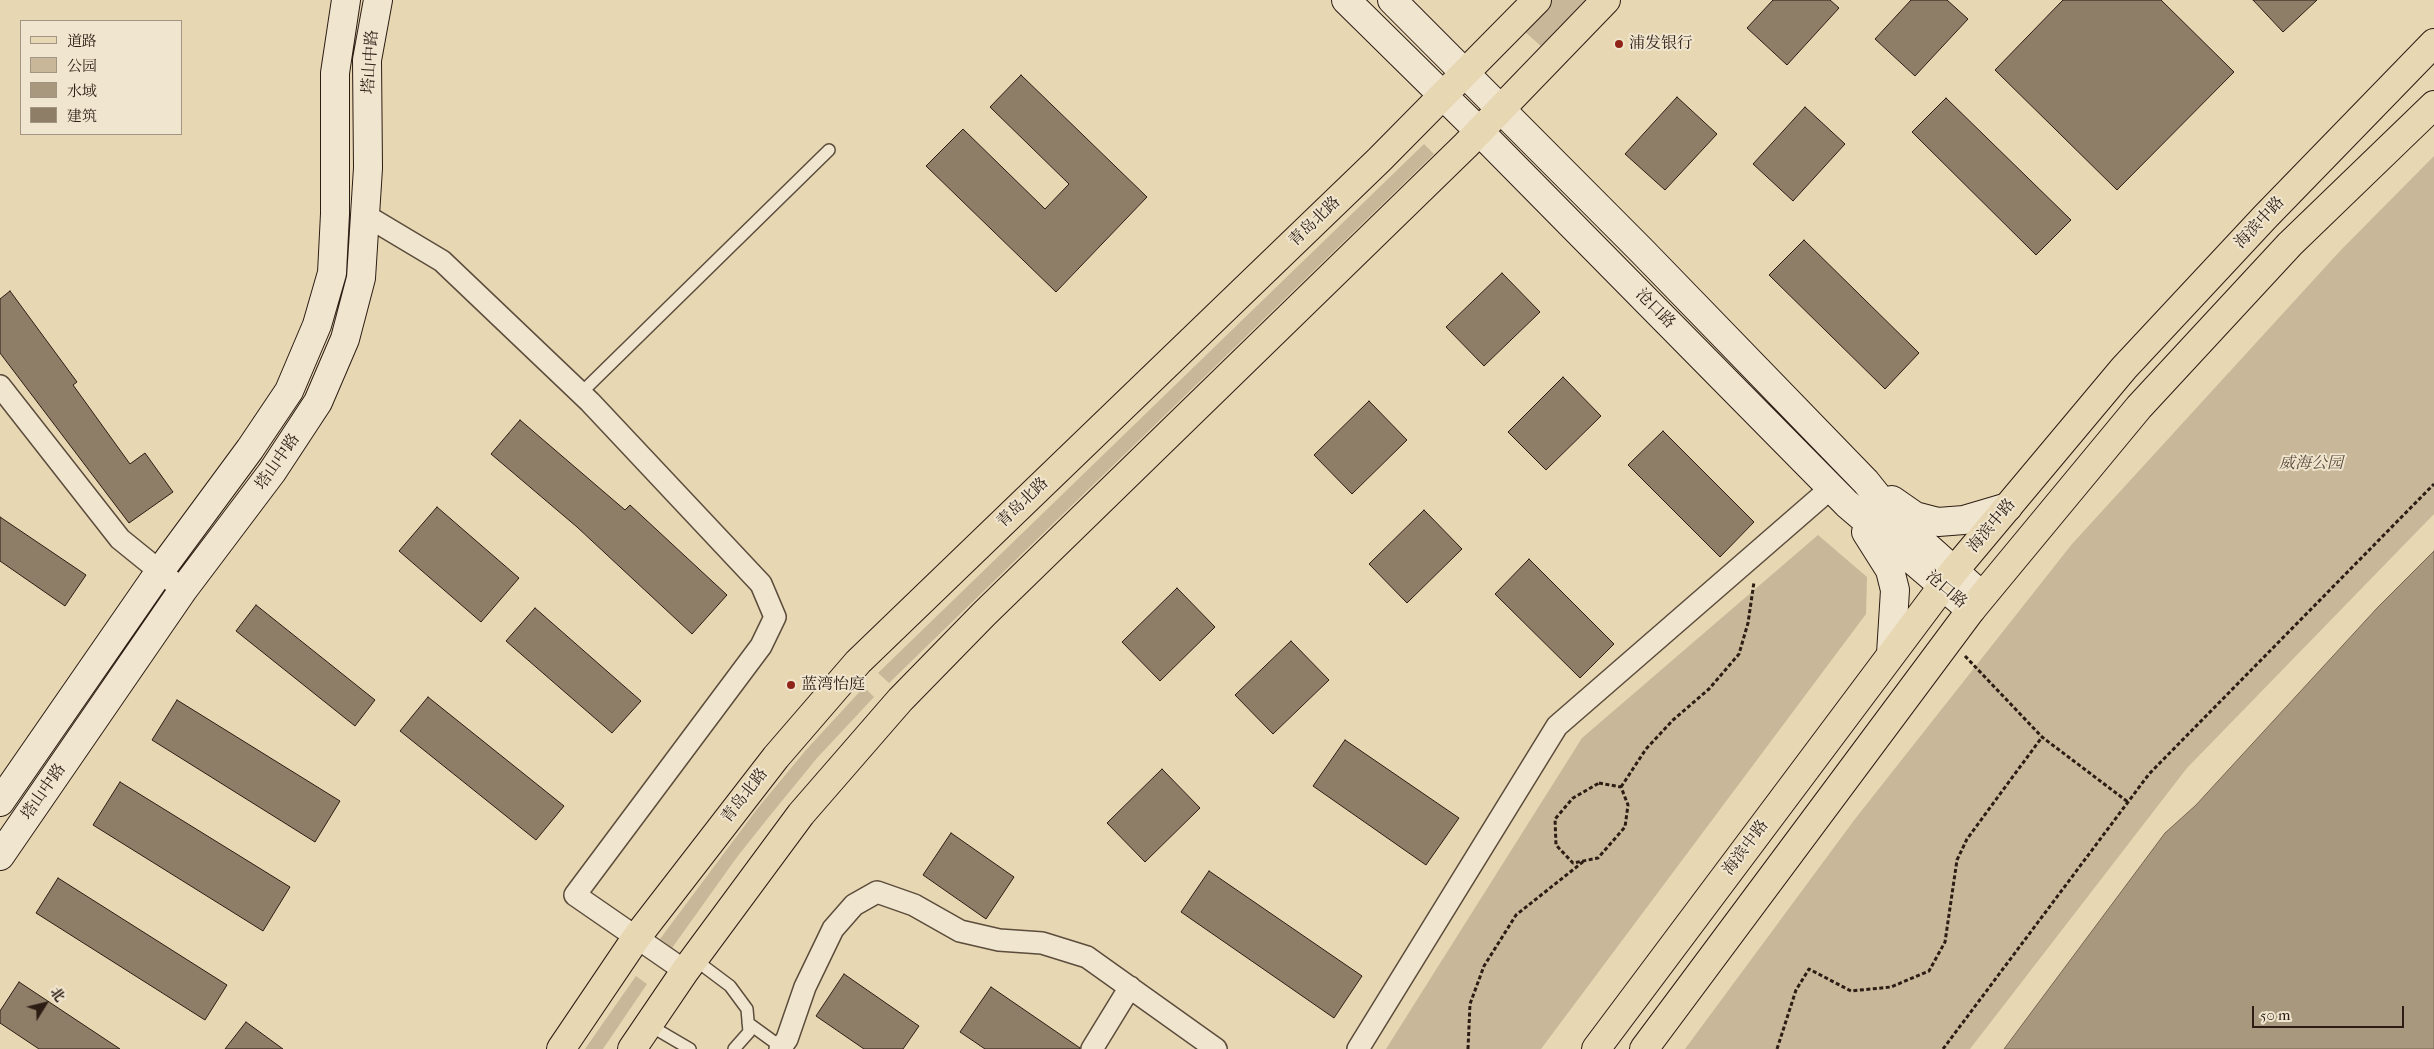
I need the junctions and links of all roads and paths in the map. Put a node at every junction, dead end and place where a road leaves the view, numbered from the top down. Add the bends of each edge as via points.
1 (346, 0) edge
2 (378, 0) edge
3 (1346, 0) edge
4 (1392, 0) edge
5 (1537, 0) edge
6 (1606, 0) edge
7 (2434, 43) edge
8 (1466, 73) junction
9 (1444, 95) junction
10 (2434, 105) edge
11 (1501, 108) junction
12 (1479, 131) junction
13 (829, 150) dead end
14 (365, 214) junction
15 (0, 386) edge
16 (580, 393) junction
17 (1866, 482) junction
18 (2434, 484) edge
19 (1839, 496) junction
20 (2008, 507) junction
21 (1758, 552) junction
22 (160, 571) junction
23 (1948, 579) junction
24 (183, 590) junction
25 (1977, 603) junction
26 (1950, 639) junction
27 (1891, 654) junction
28 (2042, 737) junction
29 (1621, 786) junction
30 (0, 802) edge
31 (2128, 802) junction
32 (0, 856) edge
33 (1584, 861) junction
34 (636, 938) junction
35 (690, 965) junction
36 (1130, 987) junction
37 (748, 1023) junction
38 (649, 1025) junction
39 (781, 1048) edge
40 (560, 1049) edge
41 (632, 1049) edge
42 (690, 1049) edge
43 (734, 1049) edge
44 (1092, 1049) edge
45 (1216, 1049) edge
46 (1358, 1049) edge
47 (1468, 1049) edge
48 (1596, 1049) edge
49 (1644, 1049) edge
50 (1776, 1049) edge
51 (1944, 1049) edge

1 - 22 main road, 塔山中路 via 335,73 332,273 317,325 289,391
2 - 14 main road, 塔山中路 via 368,60
3 - 9 main road, 沧口路
4 - 8 main road, 沧口路
5 - 8 main road, 青岛北路
6 - 11 main road
7 - 20 main road, 海滨中路 via 2124,368
8 - 9 main road, 青岛北路
8 - 11 main road, 沧口路
9 - 12 main road, 沧口路
9 - 34 main road, 青岛北路 via 858,662 776,757
10 - 25 main road via 2290,244 2139,407
11 - 12 main road
11 - 17 main road, 沧口路
12 - 19 main road, 沧口路
12 - 35 main road via 900,700 801,814
13 - 16 lane
14 - 16 street via 442,261
14 - 24 main road, 塔山中路 via 361,278 345,339 318,402 272,472
15 - 22 street via 120,539
16 - 34 street via 761,584 775,617 761,646 574,896
17 - 20 main road via 1915,516 1938,522 1964,520
17 - 23 main road, 沧口路
18 - 31 path via 2149,774
19 - 21 street
19 - 23 main road, 沧口路
19 - 27 main road via 1890,570 1895,590
20 - 23 main road, 海滨中路
21 - 29 path via 1748,623 1739,654 1709,689 1646,749
21 - 46 street via 1557,726
22 - 24 street
22 - 30 main road, 塔山中路
23 - 25 main road, 沧口路
23 - 27 main road, 海滨中路
24 - 32 main road, 塔山中路
25 - 26 main road
26 - 28 path
26 - 49 main road
27 - 48 main road, 海滨中路
28 - 31 path
28 - 50 path via 1967,839 1957,860 1945,942 1929,971 1891,987 1851,991 1809,969 1796,990
29 - 33 path via 1628,805 1625,826 1598,858
29 - 33 path via 1599,783 1573,798 1555,819 1556,845 1573,863
31 - 51 path
33 - 47 path via 1516,915 1484,966 1470,1004
34 - 35 street
34 - 40 main road, 青岛北路
35 - 37 lane via 730,986 747,1009
35 - 38 main road
36 - 39 street via 1087,956 1042,943 999,940 960,931 914,905 877,892 854,905 833,929
36 - 44 street
36 - 45 street
37 - 39 lane
37 - 43 lane via 749,1032
38 - 41 main road
38 - 42 lane

